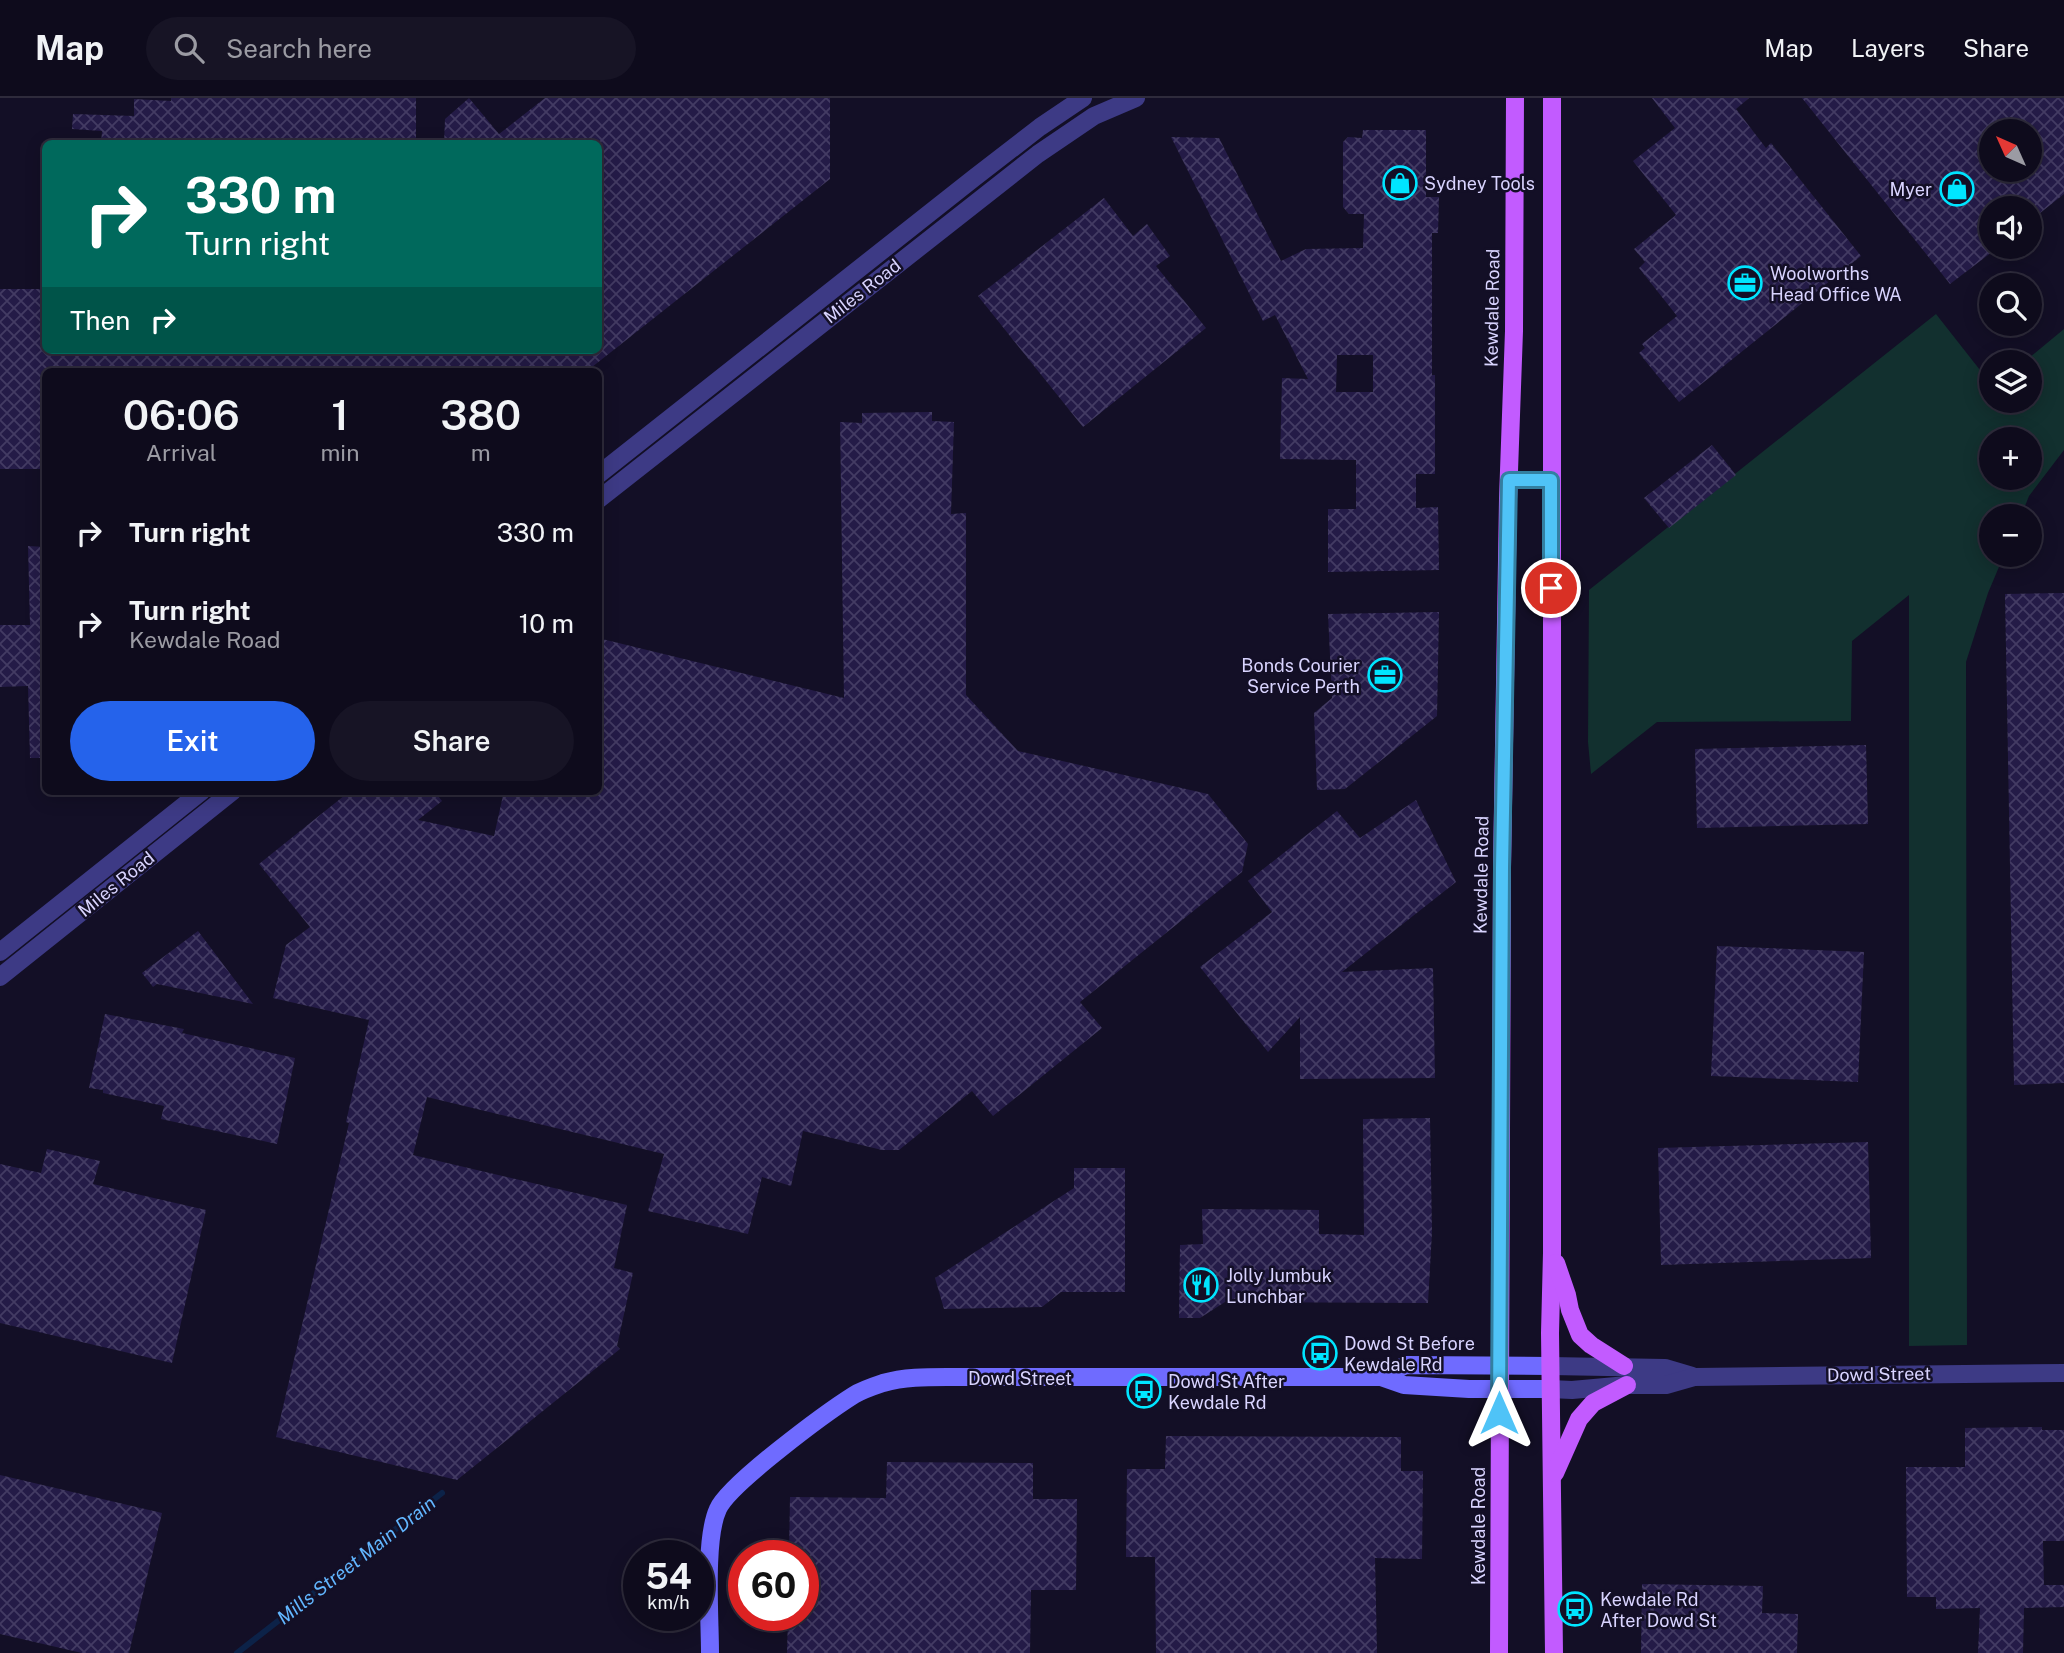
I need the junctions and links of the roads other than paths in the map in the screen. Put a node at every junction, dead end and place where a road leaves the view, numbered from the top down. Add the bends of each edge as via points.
1 (1083, 98) edge
2 (1136, 98) edge
3 (1515, 98) edge
4 (1552, 98) edge
5 (602, 472) edge
6 (1509, 480) junction
7 (1551, 480) junction
8 (602, 497) edge
9 (197, 795) edge
10 (228, 795) edge
11 (0, 952) edge
12 (0, 977) edge
13 (1552, 1253) junction
14 (1499, 1364) junction
15 (1550, 1366) junction
16 (1624, 1366) junction
17 (2064, 1373) edge
18 (1381, 1377) junction
19 (1694, 1377) junction
20 (1627, 1385) junction
21 (1499, 1389) junction
22 (1550, 1389) junction
23 (1552, 1481) junction
24 (710, 1653) edge
25 (1499, 1653) edge
26 (1553, 1653) edge

1 - 5 street, Miles Road via 974,178
2 - 8 street, Miles Road via 1094,116 1038,154
3 - 6 main road, Kewdale Road
4 - 7 main road
6 - 7 main road
6 - 14 main road, Kewdale Road
7 - 13 main road
9 - 11 street, Miles Road
10 - 12 street, Miles Road
13 - 15 main road
13 - 16 main road via 1580,1335
14 - 15 main road, Dowd Street
14 - 18 main road, Dowd Street via 1406,1365
14 - 21 main road, Kewdale Road
15 - 16 street, Dowd Street
15 - 22 main road
16 - 19 street, Dowd Street via 1665,1368
17 - 19 street, Dowd Street
18 - 21 main road, Dowd Street via 1404,1385
18 - 24 main road, Dowd Street via 913,1378 855,1394 766,1461 718,1507 710,1548
19 - 20 street, Dowd Street via 1666,1385
20 - 22 street, Dowd Street
20 - 23 main road via 1593,1403 1579,1419
21 - 22 main road, Dowd Street
21 - 25 main road, Kewdale Road
22 - 23 main road
23 - 26 main road

